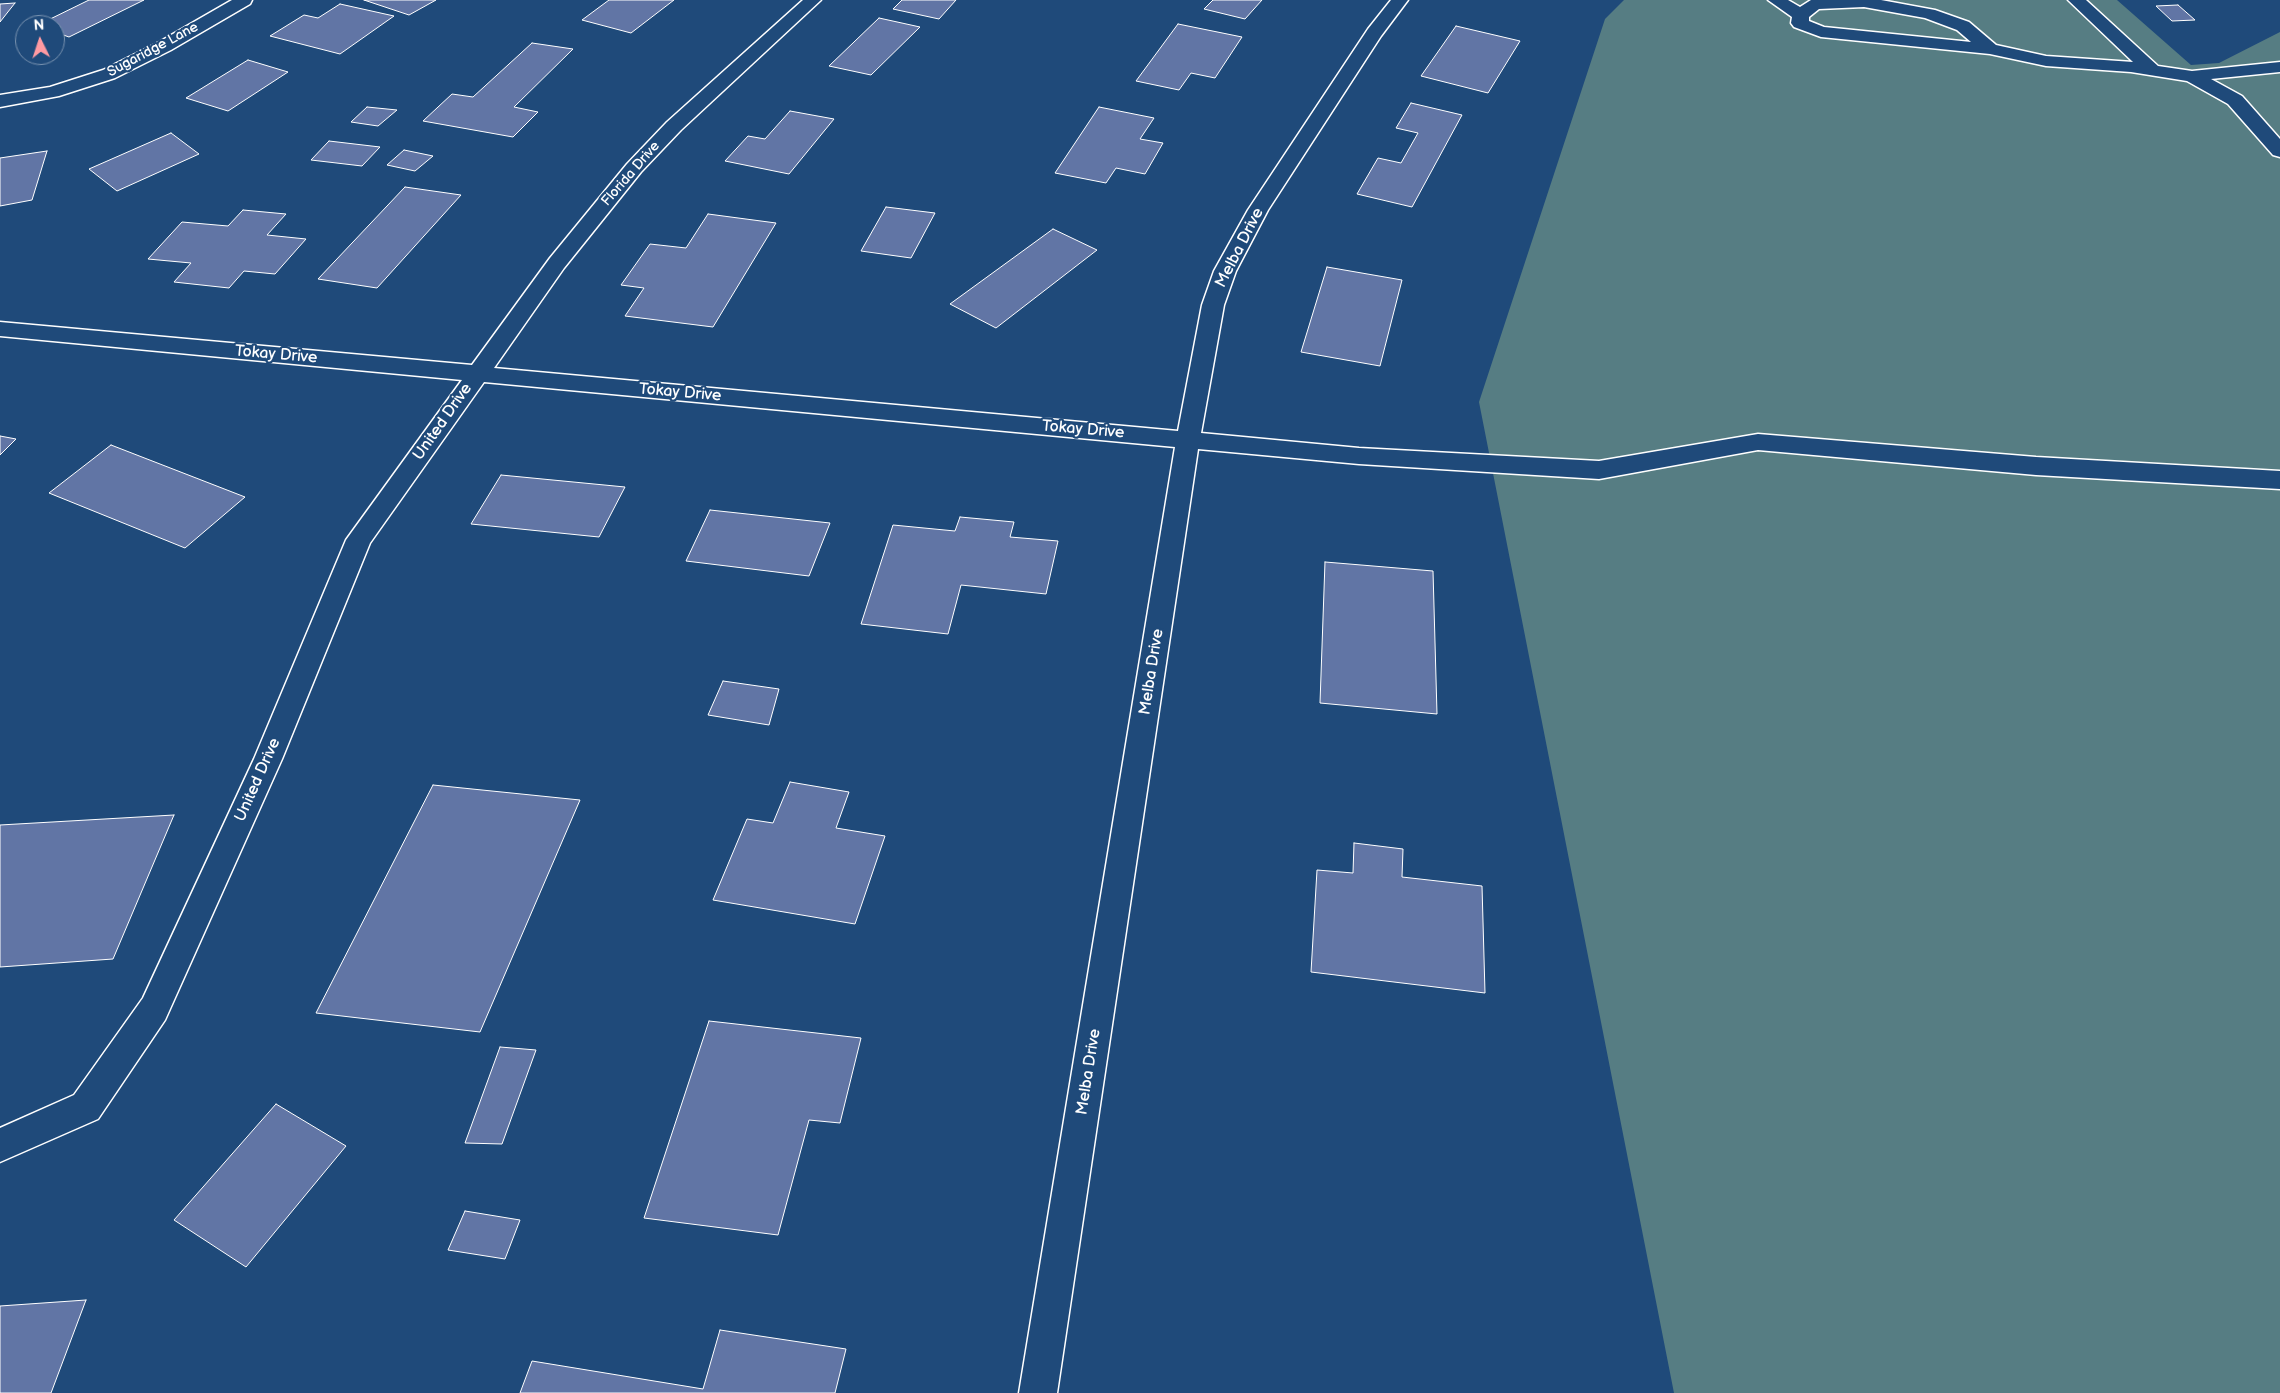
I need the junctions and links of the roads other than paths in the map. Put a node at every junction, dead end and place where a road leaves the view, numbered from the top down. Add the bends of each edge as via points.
1 (244, 0) edge
2 (813, 0) edge
3 (1400, 0) edge
4 (1776, 0) edge
5 (2076, 0) edge
6 (1801, 15) junction
7 (1990, 50) junction
8 (2280, 68) edge
9 (2152, 70) junction
10 (2192, 76) junction
11 (0, 101) edge
12 (2280, 151) edge
13 (0, 329) edge
14 (477, 374) junction
15 (1189, 440) junction
16 (2280, 480) edge
17 (0, 1145) edge
18 (1038, 1393) edge

1 - 11 street, Sugaridge Lane via 109,74 53,92
2 - 14 street, Florida Drive via 674,126 634,168 557,263
3 - 15 street, Melba Drive via 1374,33 1258,210 1226,271 1214,305 1197,383
4 - 6 street
5 - 9 street
6 - 7 street via 1800,23 1821,32
6 - 7 street via 1815,4 1864,2 1883,5 1929,14 1963,26
7 - 9 street via 2046,60
8 - 10 street
9 - 10 street
10 - 12 street via 2235,100
13 - 14 street, Tokay Drive
14 - 15 street, Tokay Drive
14 - 17 street, United Drive via 359,540 268,759 154,1008 86,1107
15 - 16 street, Tokay Drive via 1359,456 1599,470 1758,442 2036,466
15 - 18 street, Melba Drive

